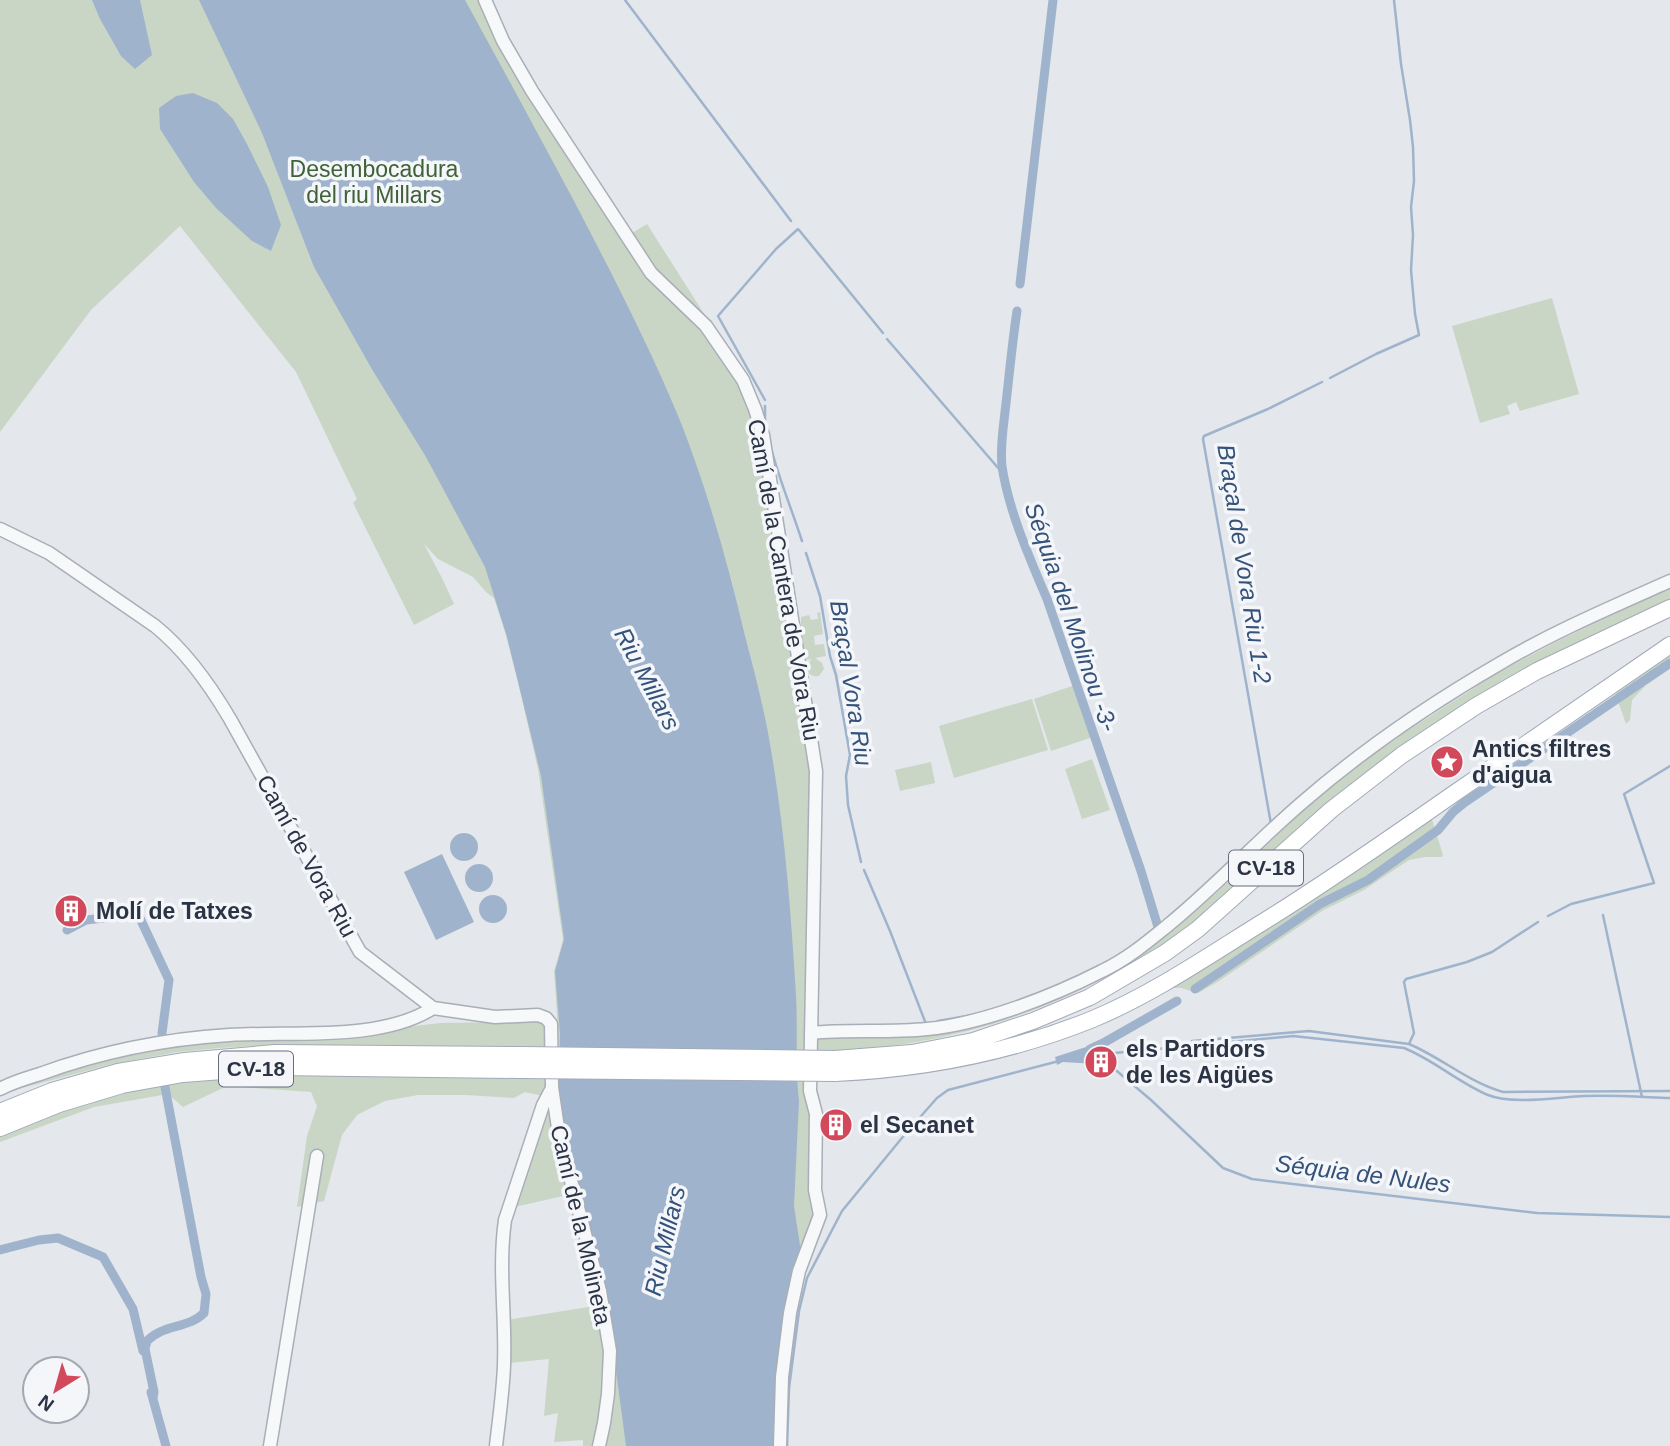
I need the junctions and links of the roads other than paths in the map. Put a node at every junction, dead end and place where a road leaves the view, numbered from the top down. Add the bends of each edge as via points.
1 (485, 0) edge
2 (0, 529) edge
3 (1670, 581) edge
4 (1670, 608) edge
5 (1670, 645) edge
6 (433, 1008) junction
7 (811, 1033) junction
8 (520, 1063) junction
9 (835, 1066) junction
10 (552, 1087) junction
11 (0, 1089) edge
12 (0, 1112) edge
13 (0, 1128) edge
14 (317, 1156) dead end
15 (270, 1446) edge
16 (496, 1446) edge
17 (599, 1446) edge
18 (780, 1446) edge

1 - 7 street, Camí de la Cantera de Vora Riu via 503,41 577,161 651,273 706,326 743,380 755,409 816,771
2 - 6 street, Camí de Vora Riu via 49,553 167,636 218,698 360,952
3 - 7 street via 1499,664 1402,726 1305,800 1181,914 1102,972 1014,1008 941,1027
4 - 9 main road, CV-18 via 1537,671 1402,755 1331,810 1198,929 1090,997 973,1041
5 - 9 main road, CV-18 via 1318,888 1147,992 1094,1018 972,1057 912,1068
6 - 10 street, Camí de Vora Riu via 546,1018 551,1024
6 - 11 street via 394,1026 161,1043 57,1068
7 - 18 street, Camí de la Cantera de Vora Riu via 810,1091 816,1114 815,1190 820,1214 799,1271 789,1324
8 - 9 main road, CV-18, bridge
8 - 12 main road, CV-18 via 275,1053 185,1060 118,1072
8 - 13 main road, CV-18 via 183,1074 122,1085
10 - 16 street, Camí de Vora Riu via 505,1220 504,1364
10 - 17 street, Camí de la Molineta via 558,1135 600,1291 610,1351
14 - 15 street

